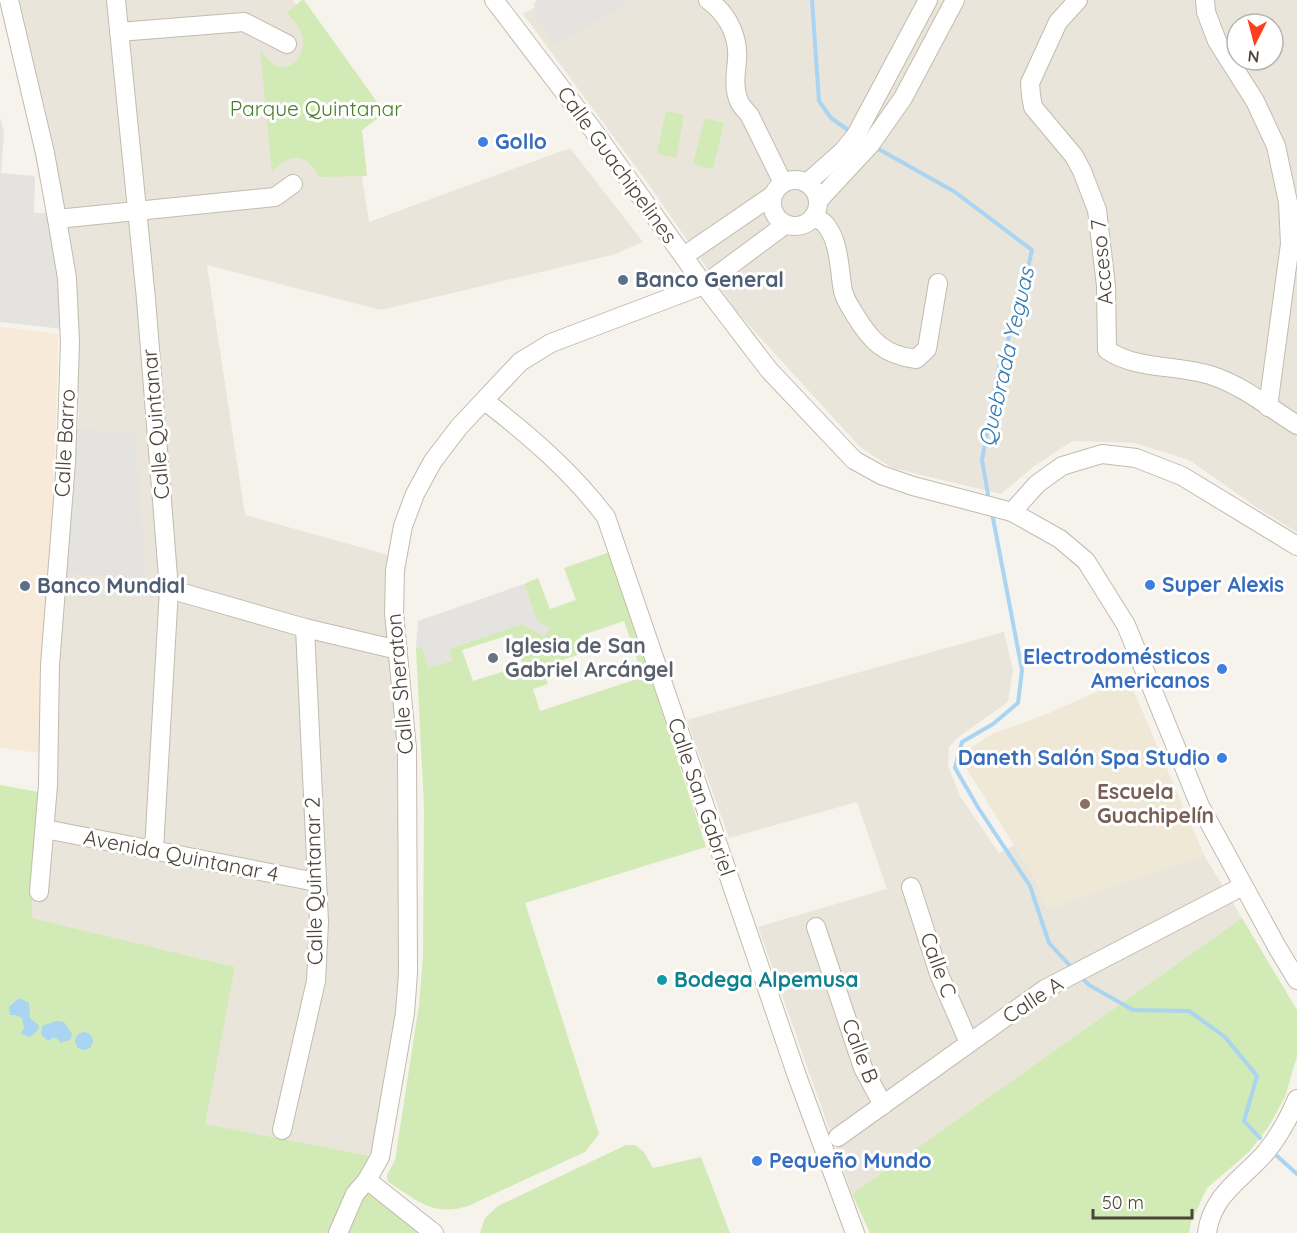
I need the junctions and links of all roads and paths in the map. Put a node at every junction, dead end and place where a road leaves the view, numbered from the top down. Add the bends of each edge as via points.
1 (9, 0) edge
2 (116, 0) edge
3 (708, 0) edge
4 (928, 0) edge
5 (955, 0) edge
6 (1078, 0) edge
7 (1205, 0) edge
8 (498, 1) edge
9 (119, 32) junction
10 (287, 44) dead end
11 (807, 183) junction
12 (293, 184) dead end
13 (778, 189) junction
14 (816, 209) junction
15 (137, 212) junction
16 (57, 219) junction
17 (786, 224) junction
18 (684, 256) junction
19 (938, 283) dead end
20 (704, 285) junction
21 (485, 401) junction
22 (1268, 407) junction
23 (1297, 425) edge
24 (998, 508) junction
25 (1297, 546) edge
26 (169, 589) junction
27 (305, 628) junction
28 (398, 650) junction
29 (45, 829) junction
30 (154, 850) junction
31 (316, 882) junction
32 (910, 886) dead end
33 (1243, 886) junction
34 (39, 892) dead end
35 (816, 927) dead end
36 (1297, 980) edge
37 (969, 1043) junction
38 (1297, 1099) edge
39 (882, 1105) junction
40 (282, 1130) dead end
41 (838, 1137) dead end
42 (368, 1180) junction
43 (338, 1233) edge
44 (434, 1233) edge
45 (855, 1233) edge
46 (1207, 1233) edge

1 - 16 street, Calle Barro
2 - 9 street, Calle Quintanar
3 - 13 street via 728,19 734,32 739,102 748,113
4 - 11 street via 856,135
5 - 14 street via 903,98 870,145
6 - 22 street, Acceso 7 via 1058,22 1030,83 1033,107 1074,156 1097,210 1106,286 1107,350 1119,359 1212,375
7 - 22 street via 1217,41 1255,102 1276,146 1287,192 1290,244
8 - 18 street, Calle Guachipelines
9 - 10 street via 244,22
9 - 15 street, Calle Quintanar
11 - 13 street via 795,180
11 - 14 street via 813,188
12 - 15 street via 275,197
13 - 17 street via 773,211
13 - 18 street
14 - 17 street via 806,224
14 - 19 street via 833,238 848,304 868,336 891,352 916,359 927,349
15 - 16 street
15 - 26 street, Calle Quintanar
16 - 29 street, Calle Barro via 67,278 70,343 66,462 50,665
17 - 20 street, Calle Sheraton
18 - 20 street, Calle Guachipelines
20 - 21 street, Calle Sheraton via 551,343 520,362
20 - 24 street, Calle Guachipelines via 769,370 854,460 881,475
21 - 28 street, Calle Sheraton via 433,460 403,526 395,570
21 - 45 street, Calle San Gabriel via 532,437 606,517
22 - 23 street, Acceso 7
24 - 25 street via 1062,466 1080,459 1102,454 1136,458 1182,476
24 - 33 street, Calle Guachipelines via 1060,539 1086,561 1121,616 1200,806
26 - 27 street
26 - 30 street, Calle Quintanar
27 - 28 street
27 - 31 street, Calle Quintanar 2
28 - 42 street, Calle Sheraton via 407,749 408,973 405,1013 380,1157
29 - 30 street, Avenida Quintanar 4
29 - 34 street, Calle Barro
30 - 31 street, Avenida Quintanar 4
31 - 40 street, Calle Quintanar 2 via 316,981
32 - 37 street, Calle C via 939,974
33 - 36 street, Calle Guachipelines
33 - 37 street, Calle A via 1045,989
35 - 39 street, Calle B via 864,1068
37 - 39 street, Calle A
38 - 46 street via 1266,1152 1217,1202
39 - 41 street, Calle A
42 - 43 street, Calle Sheraton via 354,1194
42 - 44 street

